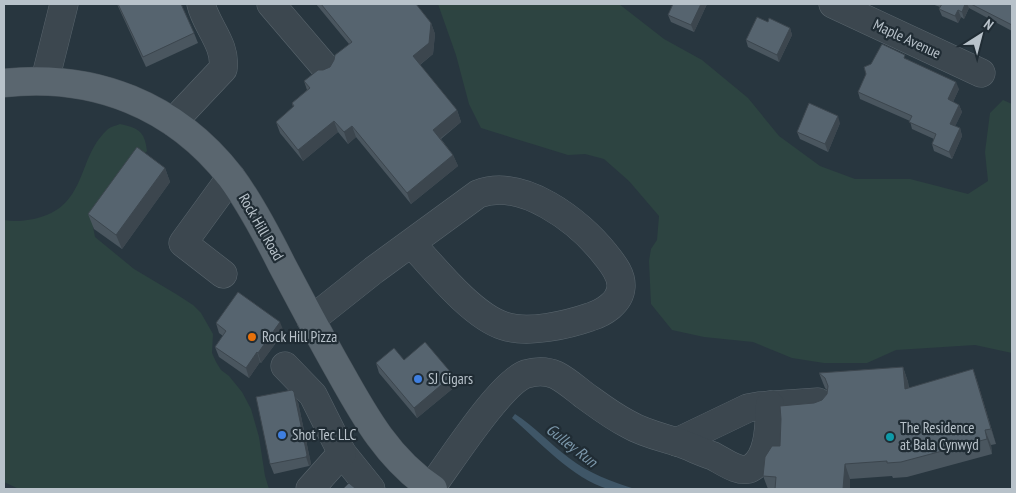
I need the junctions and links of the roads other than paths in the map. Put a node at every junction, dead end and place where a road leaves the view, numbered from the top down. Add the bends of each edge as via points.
1 (64, 4) edge
2 (201, 4) edge
3 (272, 4) edge
4 (833, 4) edge
5 (324, 66) dead end
6 (981, 73) dead end
7 (45, 80) junction
8 (4, 83) edge
9 (173, 122) junction
10 (231, 177) junction
11 (411, 243) junction
12 (223, 274) dead end
13 (311, 320) junction
14 (285, 366) dead end
15 (818, 402) edge
16 (770, 405) junction
17 (678, 442) junction
18 (342, 453) junction
19 (310, 489) edge
20 (371, 489) edge
21 (431, 489) edge

1 - 7 street
2 - 9 street via 220,45 223,69
3 - 5 street
4 - 6 street, Maple Avenue
7 - 8 main road, Rock Hill Road
7 - 9 main road, Rock Hill Road via 115,94 154,110
9 - 10 main road, Rock Hill Road via 194,138
10 - 12 street via 183,243
10 - 13 main road, Rock Hill Road via 249,204
11 - 11 street via 467,302 503,326 518,330 564,324 602,313 613,304 621,287 614,266 595,241 562,214 537,199 513,191 478,194
11 - 13 street
13 - 21 main road, Rock Hill Road via 376,433 392,454
14 - 18 street via 313,395
15 - 16 street
16 - 17 street via 748,408
16 - 17 street via 765,450 751,468 734,467
17 - 21 street via 628,425 555,374 528,374 506,388
18 - 19 street
18 - 20 street

